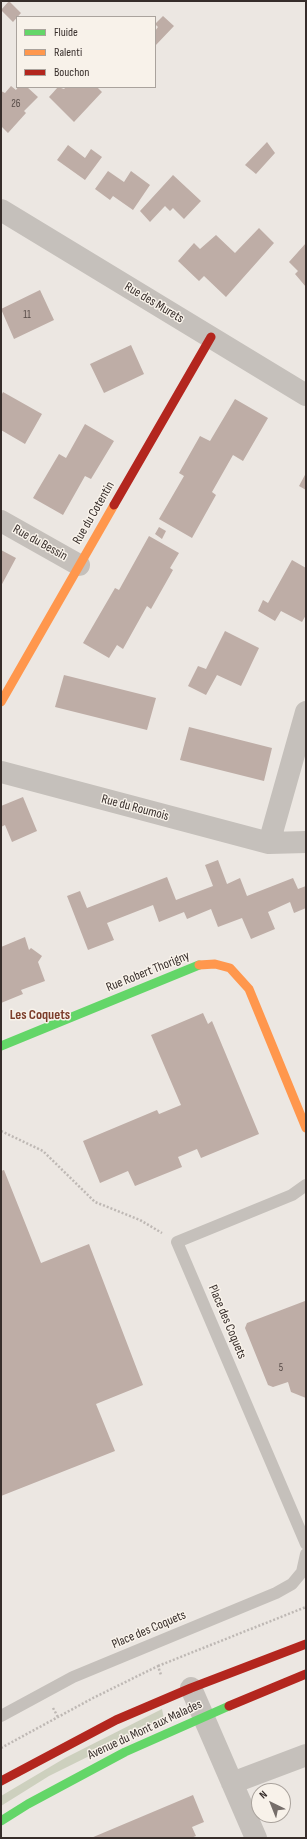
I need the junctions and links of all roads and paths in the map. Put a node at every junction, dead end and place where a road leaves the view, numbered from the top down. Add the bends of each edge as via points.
1 (1, 210) edge
2 (211, 337) junction
3 (306, 396) edge
4 (1, 521) edge
5 (80, 565) junction
6 (1, 702) edge
7 (306, 712) edge
8 (1, 772) edge
9 (306, 842) edge
10 (269, 843) junction
11 (1, 1046) edge
12 (306, 1128) edge
13 (1, 1131) edge
14 (306, 1185) edge
15 (177, 1242) junction
16 (306, 1544) edge
17 (306, 1554) edge
18 (306, 1607) edge
19 (306, 1644) edge
20 (158, 1666) junction
21 (306, 1674) edge
22 (163, 1678) dead end
23 (191, 1688) junction
24 (1, 1716) edge
25 (203, 1717) junction
26 (1, 1748) edge
27 (306, 1755) edge
28 (1, 1781) edge
29 (232, 1783) junction
30 (1, 1821) edge
31 (256, 1838) edge

1 - 2 street, Rue des Murets
2 - 3 street, Rue des Murets
2 - 5 street, Rue du Cotentin
4 - 5 street, Rue du Bessin
5 - 6 street, Rue du Cotentin
7 - 10 street
8 - 10 street, Rue du Roumois
9 - 10 street, Rue du Roumois
11 - 12 street, Rue Robert Thorigny via 199,965 215,964 230,968 249,989
13 - 15 path via 43,1151 95,1202 140,1220
14 - 15 lane via 292,1195
15 - 16 lane, Place des Coquets
17 - 24 lane, Place des Coquets via 302,1572 292,1584 276,1593 73,1677
18 - 20 path
19 - 23 street, Avenue du Mont aux Malades
20 - 22 path
20 - 26 path
21 - 25 street, Avenue du Mont aux Malades
23 - 25 street
23 - 28 street, Avenue du Mont aux Malades via 116,1720
25 - 29 street
25 - 30 street, Avenue du Mont aux Malades via 86,1772
27 - 29 street
29 - 31 street

